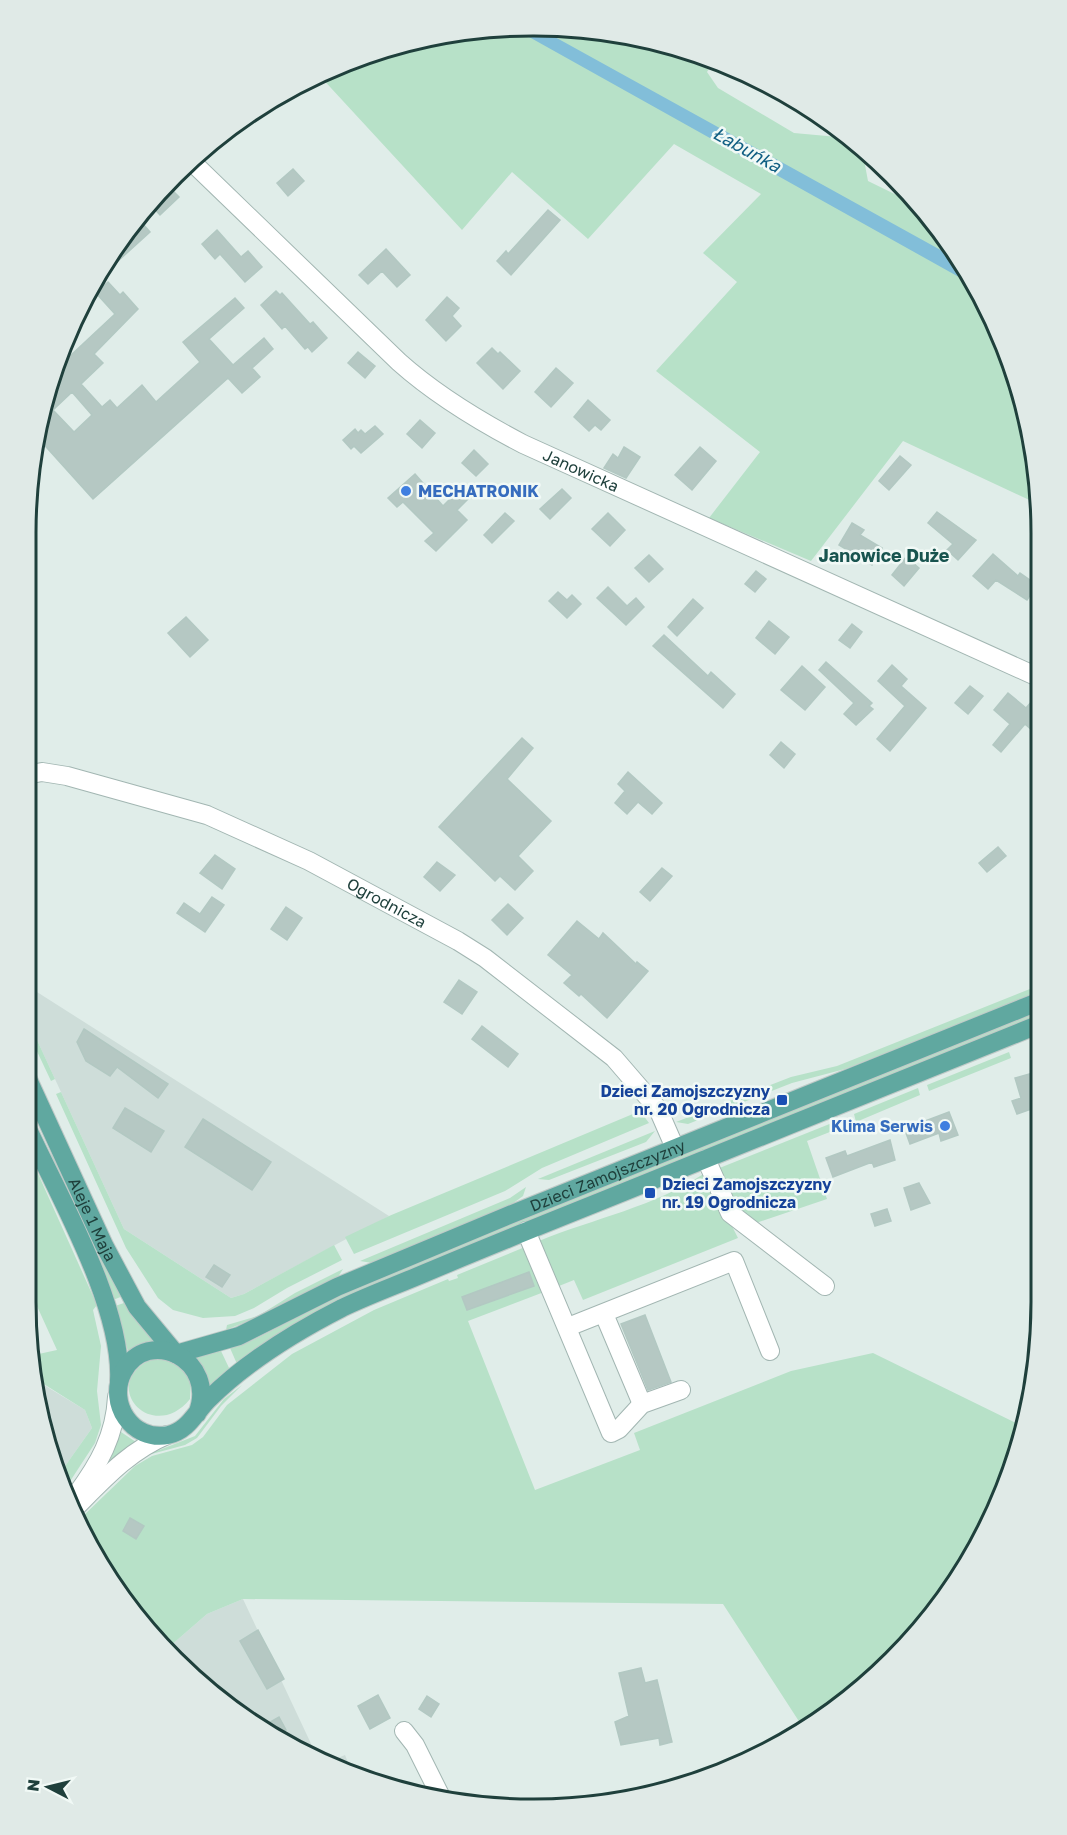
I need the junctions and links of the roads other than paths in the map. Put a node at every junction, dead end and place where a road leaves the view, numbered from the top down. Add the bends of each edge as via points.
1 (197, 167) edge
2 (1031, 674) edge
3 (36, 773) edge
4 (1031, 1006) edge
5 (1031, 1028) edge
6 (36, 1097) edge
7 (51, 1131) junction
8 (36, 1134) edge
9 (675, 1148) junction
10 (36, 1153) edge
11 (706, 1159) junction
12 (526, 1231) junction
13 (825, 1286) dead end
14 (604, 1314) junction
15 (568, 1327) junction
16 (770, 1351) dead end
17 (176, 1354) junction
18 (118, 1390) junction
19 (681, 1390) dead end
20 (642, 1404) junction
21 (197, 1413) junction
22 (167, 1435) junction
23 (76, 1496) edge
24 (79, 1504) edge
25 (405, 1731) dead end
26 (437, 1789) edge

1 - 2 street, Janowicka via 404,367 468,413 523,444
3 - 9 street, Ogrodnicza via 53,773 207,815 309,861 465,945 614,1058 658,1109
4 - 9 main road, Dzieci Zamojszczyzny
5 - 11 main road, Dzieci Zamojszczyzny
6 - 7 main road, Aleje 1 Maja
7 - 8 street
7 - 17 main road, Aleje 1 Maja via 136,1307
9 - 17 main road, Dzieci Zamojszczyzny via 358,1278 239,1336
10 - 18 main road, Aleje 1 Maja via 102,1295 117,1346
11 - 12 main road, Dzieci Zamojszczyzny
11 - 13 street via 730,1213
12 - 15 street
12 - 21 main road, Dzieci Zamojszczyzny via 309,1326 239,1374
14 - 15 street
14 - 16 street via 734,1261
14 - 20 street
15 - 20 street via 611,1433
17 - 18 main road via 155,1351 138,1357 124,1370
17 - 21 main road via 198,1374 202,1394
18 - 22 main road via 123,1413 134,1427 150,1434
18 - 23 street via 108,1445
19 - 20 street
21 - 22 main road via 184,1428
22 - 24 street via 131,1455
25 - 26 street

